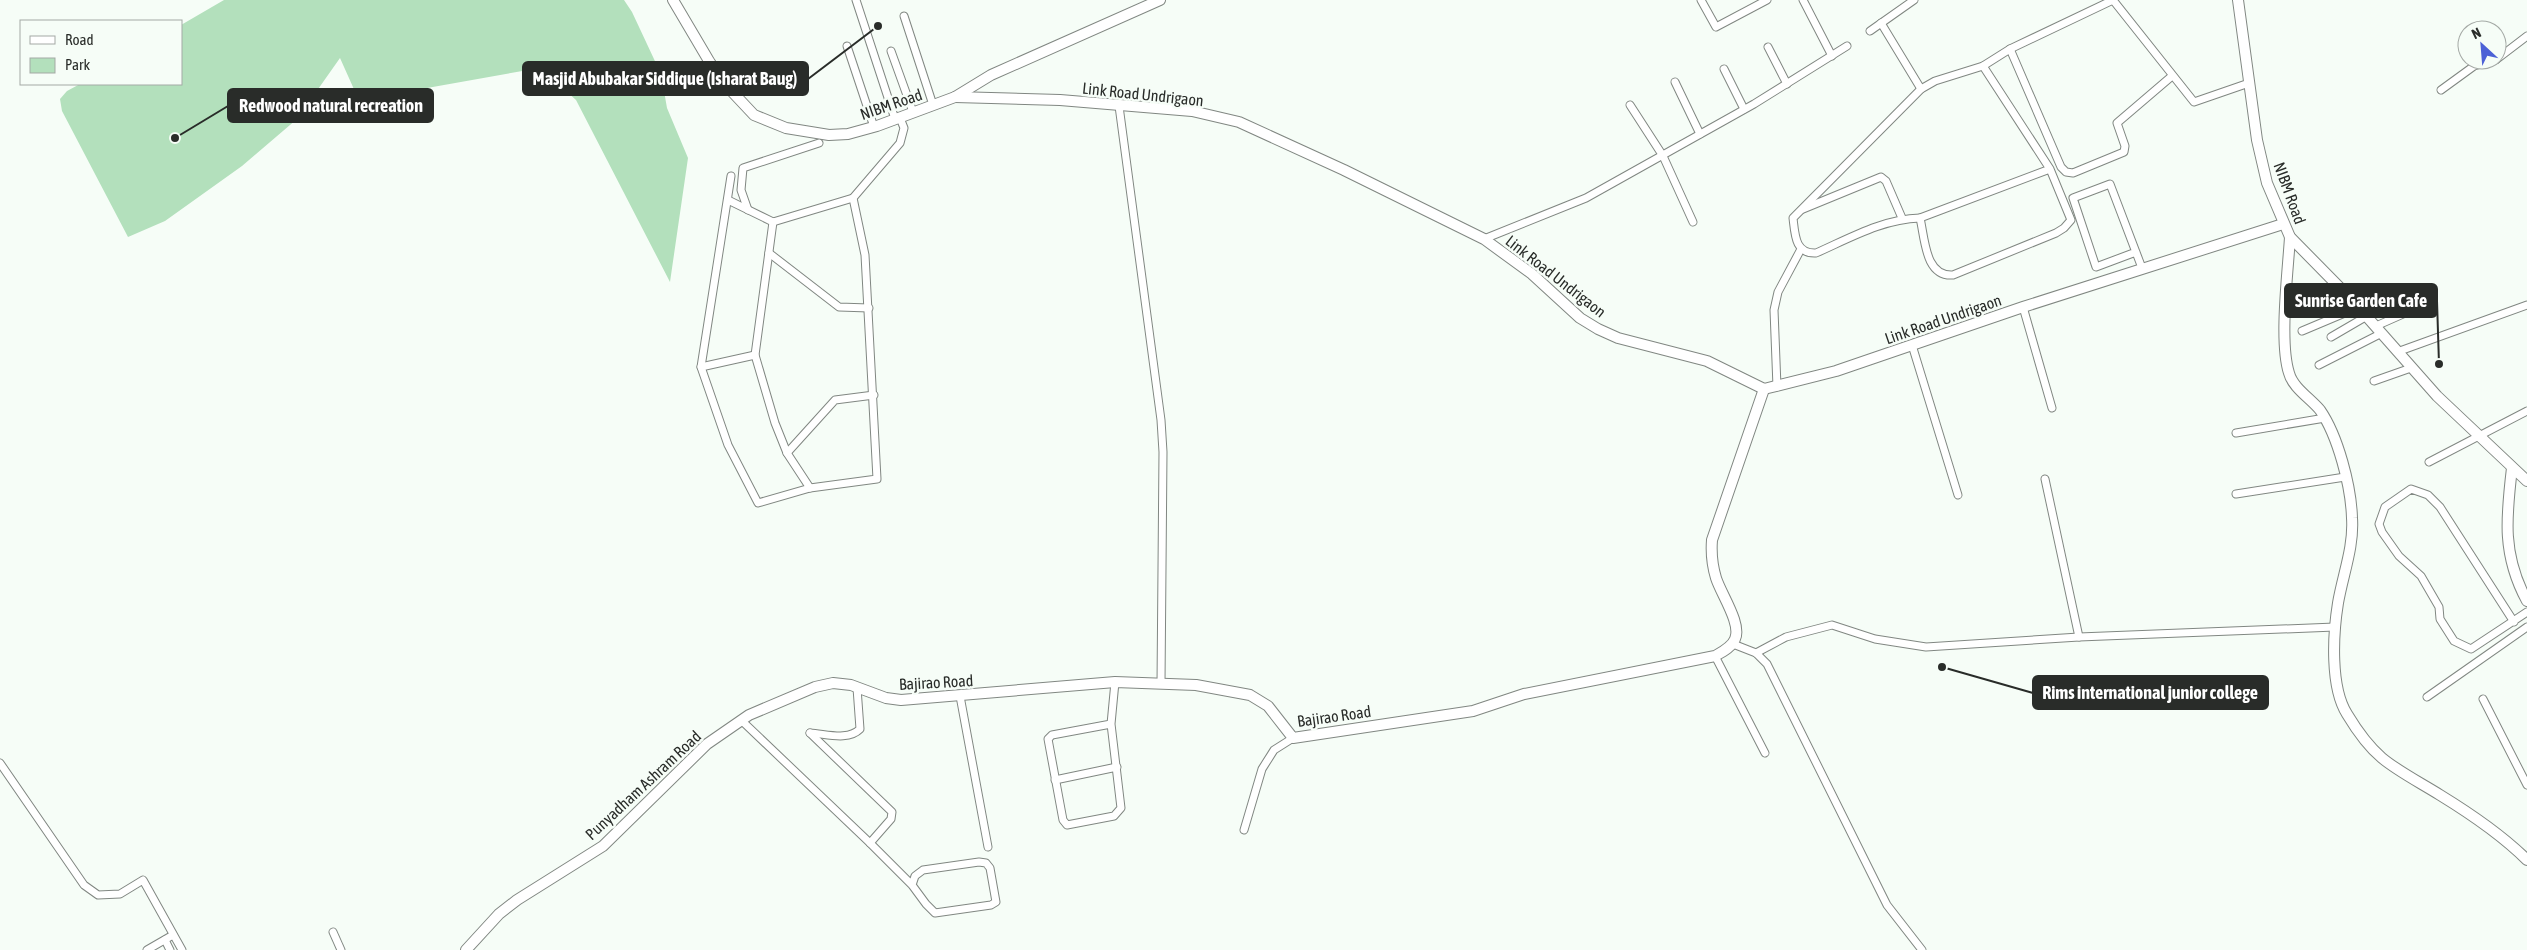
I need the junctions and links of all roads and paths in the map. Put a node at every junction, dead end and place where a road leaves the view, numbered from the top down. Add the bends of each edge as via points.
1 (673, 0) edge
2 (856, 0) edge
3 (1160, 0) edge
4 (1700, 0) edge
5 (1767, 0) edge
6 (1803, 0) edge
7 (1914, 0) edge
8 (2113, 0) edge
9 (2238, 0) edge
10 (904, 16) dead end
11 (1881, 23) junction
12 (1870, 31) dead end
13 (2527, 36) edge
14 (847, 46) dead end
15 (1847, 46) dead end
16 (1768, 47) dead end
17 (2010, 49) junction
18 (891, 51) dead end
19 (2507, 51) edge
20 (1832, 56) junction
21 (1982, 66) junction
22 (1724, 69) dead end
23 (2468, 70) edge
24 (2172, 76) junction
25 (1675, 82) dead end
26 (2249, 83) junction
27 (1787, 84) junction
28 (1921, 89) junction
29 (2441, 90) dead end
30 (955, 96) junction
31 (933, 105) junction
32 (1630, 105) dead end
33 (1119, 106) junction
34 (1744, 109) junction
35 (913, 112) junction
36 (897, 119) junction
37 (874, 127) junction
38 (1700, 134) junction
39 (819, 143) dead end
40 (1663, 156) junction
41 (2050, 169) junction
42 (731, 176) dead end
43 (853, 198) junction
44 (728, 200) junction
45 (748, 210) junction
46 (1800, 210) junction
47 (1902, 218) junction
48 (1920, 218) junction
49 (773, 222) junction
50 (1693, 222) dead end
51 (2283, 224) junction
52 (2290, 237) junction
53 (1484, 239) junction
54 (1801, 249) junction
55 (2136, 252) junction
56 (769, 253) junction
57 (2142, 268) junction
58 (2428, 303) dead end
59 (2527, 305) edge
60 (2023, 307) junction
61 (2359, 307) junction
62 (869, 308) junction
63 (2367, 316) junction
64 (2379, 330) junction
65 (2302, 331) dead end
66 (2331, 337) dead end
67 (1912, 345) junction
68 (2397, 352) junction
69 (755, 355) junction
70 (2319, 365) dead end
71 (701, 367) junction
72 (2411, 368) junction
73 (2374, 382) dead end
74 (1777, 387) junction
75 (1764, 388) junction
76 (874, 395) junction
77 (2052, 408) dead end
78 (2527, 411) edge
79 (2325, 418) junction
80 (2236, 434) dead end
81 (2477, 436) junction
82 (787, 452) junction
83 (2429, 462) dead end
84 (2512, 468) junction
85 (2345, 477) junction
86 (2045, 478) dead end
87 (2527, 481) edge
88 (810, 488) junction
89 (2236, 494) dead end
90 (1958, 496) dead end
91 (2527, 601) edge
92 (2527, 612) edge
93 (2514, 622) junction
94 (2336, 627) junction
95 (2527, 627) edge
96 (2079, 637) junction
97 (1733, 644) junction
98 (1756, 653) junction
99 (1715, 656) junction
100 (1114, 682) junction
101 (1161, 684) junction
102 (857, 688) junction
103 (960, 696) junction
104 (2427, 697) dead end
105 (2483, 699) dead end
106 (775, 703) joint
107 (741, 720) junction
108 (1111, 724) junction
109 (1293, 738) junction
110 (1765, 753) dead end
111 (0, 763) edge
112 (1117, 767) junction
113 (1055, 780) junction
114 (2527, 784) edge
115 (1244, 830) dead end
116 (870, 843) junction
117 (988, 847) dead end
118 (2527, 860) edge
119 (912, 885) junction
120 (332, 932) dead end
121 (173, 935) junction
122 (164, 940) junction
123 (147, 950) edge
124 (170, 950) edge
125 (182, 950) edge
126 (341, 950) edge
127 (466, 950) edge
128 (1922, 950) edge

1 - 37 street, NIBM Road via 718,75 754,115 809,134 848,134
2 - 36 street
3 - 30 street, NIBM Road via 991,75
4 - 5 street via 1716,27
6 - 20 street
7 - 11 street
8 - 17 street
8 - 24 street
9 - 26 street, NIBM Road
10 - 31 street
11 - 12 street
11 - 28 street
13 - 19 street
14 - 37 street
15 - 20 street
16 - 27 street
17 - 21 street
17 - 24 street via 2066,172 2073,173 2124,152 2117,123
18 - 35 street
20 - 27 street
21 - 28 street via 1935,81
21 - 41 street
22 - 34 street
23 - 29 street
24 - 26 street via 2194,102
25 - 38 street
26 - 51 street, NIBM Road via 2267,183
27 - 34 street
28 - 46 street
30 - 31 street, NIBM Road
30 - 33 street, Link Road Undrigaon
31 - 35 street, NIBM Road
32 - 40 street
33 - 53 street, Link Road Undrigaon via 1192,112 1239,122
33 - 101 street via 1161,420
34 - 38 street
35 - 36 street, NIBM Road
36 - 37 street, NIBM Road
36 - 43 street via 904,128 900,143
38 - 40 street
39 - 45 street via 743,168 741,190
40 - 50 street
40 - 53 street via 1586,198
41 - 48 street
41 - 48 street via 2071,220 2064,228 1953,275 1944,276 1936,271 1929,259
42 - 44 street
43 - 49 street
43 - 62 street via 865,255
44 - 45 street
44 - 71 street
45 - 49 street
46 - 47 street via 1881,177 1886,181
46 - 54 street via 1794,218 1795,238
47 - 48 street
47 - 54 street via 1816,253 1807,254
49 - 56 street
51 - 52 street, NIBM Road
51 - 57 street, Link Road Undrigaon
52 - 61 street, NIBM Road
52 - 79 street via 2286,330 2289,373
53 - 75 street, Link Road Undrigaon via 1532,274 1580,318 1598,329 1618,338 1707,361
54 - 74 street via 1778,292 1774,310
55 - 55 street via 2110,184 2073,198 2096,267
55 - 57 street
56 - 62 street via 839,307
56 - 69 street
57 - 60 street, Link Road Undrigaon
58 - 64 street
59 - 68 street
60 - 67 street, Link Road Undrigaon
60 - 77 street
61 - 63 street, NIBM Road
61 - 65 street
62 - 76 street
63 - 64 street, NIBM Road
63 - 66 street
64 - 68 street, NIBM Road
64 - 70 street
67 - 74 street, Link Road Undrigaon
67 - 90 street
68 - 72 street, NIBM Road
69 - 71 street
69 - 82 street
71 - 88 street via 728,445 758,502
72 - 73 street
72 - 81 street, NIBM Road
74 - 75 street, Link Road Undrigaon
75 - 97 street via 1712,540 1711,560 1716,580 1736,627
76 - 82 street via 835,400
76 - 88 street via 877,479
78 - 81 street
79 - 80 street
79 - 85 street
81 - 83 street
81 - 84 street, NIBM Road
82 - 88 street
84 - 87 street, NIBM Road
84 - 91 street via 2507,541 2515,575
85 - 89 street
85 - 94 street via 2352,536
86 - 96 street
92 - 93 street
93 - 93 street via 2471,648 2454,641 2440,619 2439,606 2421,576 2399,556 2382,532 2379,524 2385,507 2411,489 2428,495 2461,537
94 - 96 street
94 - 118 street via 2337,692 2347,714 2375,751 2488,826
95 - 104 street
96 - 98 street via 1926,647 1875,639 1832,625 1786,637
97 - 98 street
97 - 99 street, Bajirao Road
98 - 128 street via 1767,664 1887,905
99 - 109 street, Bajirao Road via 1524,694 1473,711
99 - 110 street
100 - 101 street, Bajirao Road
100 - 103 street, Bajirao Road
100 - 108 street
101 - 109 street, Bajirao Road via 1196,684 1250,695 1268,706
102 - 103 street, Bajirao Road via 901,700
102 - 106 street, Bajirao Road via 833,683
102 - 116 street via 860,729 855,734 810,733 892,812 891,819
103 - 117 street
105 - 114 street
106 - 107 street, Punyadham Ashram Road
107 - 116 street
107 - 127 street, Punyadham Ashram Road via 706,744 603,846 498,914
108 - 112 street
108 - 113 street via 1049,736
109 - 115 street via 1274,750 1262,769
111 - 121 street via 84,885 98,895 120,894 143,880
112 - 113 street
112 - 113 street via 1120,812 1070,826 1063,820
116 - 119 street
119 - 119 street via 923,870 986,863 990,868 996,902 991,906 935,913
120 - 126 street
121 - 122 street
121 - 125 street
122 - 123 street
122 - 124 street

